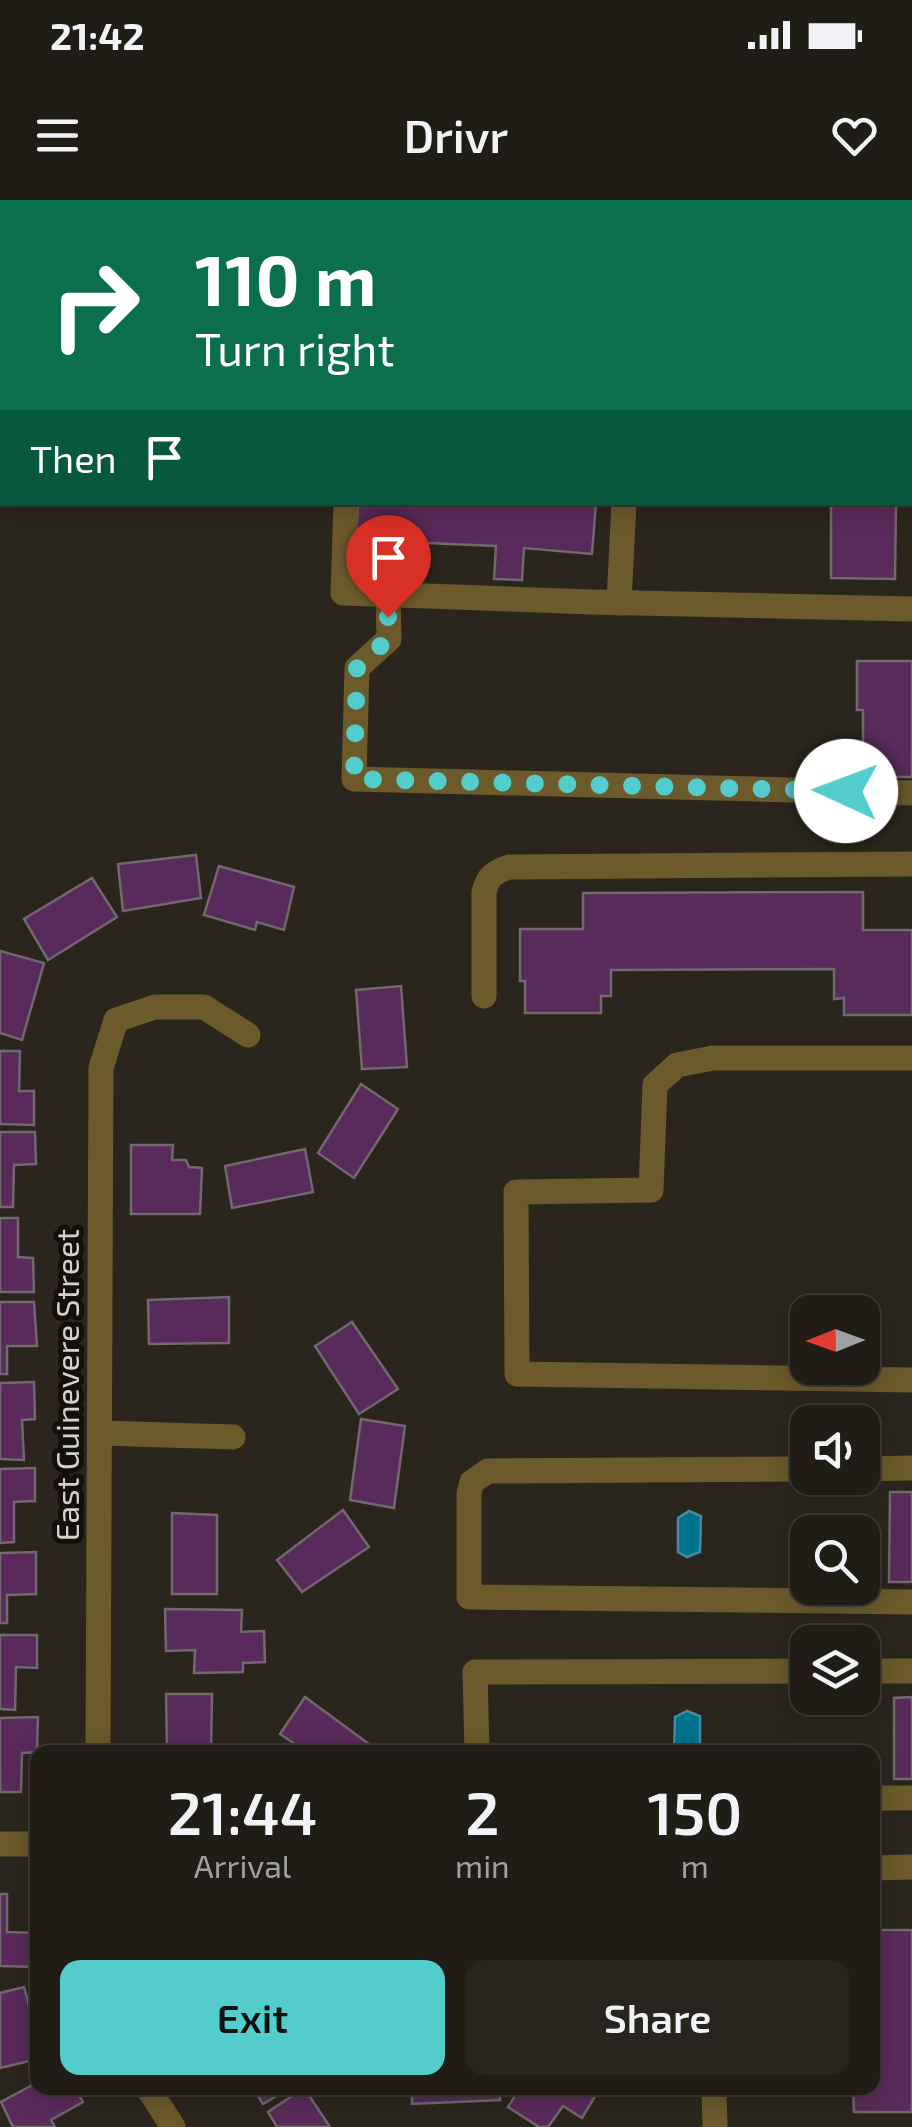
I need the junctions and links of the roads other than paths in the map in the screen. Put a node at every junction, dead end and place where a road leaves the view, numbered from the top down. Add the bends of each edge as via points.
1 (346, 505) edge
2 (624, 505) edge
3 (388, 595) junction
4 (619, 603) junction
5 (912, 608) edge
6 (912, 793) edge
7 (912, 864) edge
8 (484, 996) dead end
9 (248, 1035) dead end
10 (912, 1058) edge
11 (912, 1380) edge
12 (101, 1433) junction
13 (233, 1437) dead end
14 (912, 1468) edge
15 (790, 1469) edge
16 (880, 1469) edge
17 (912, 1602) edge
18 (790, 1671) edge
19 (880, 1671) edge
20 (912, 1671) edge
21 (98, 1745) edge
22 (478, 1745) edge
23 (880, 1798) edge
24 (912, 1798) edge
25 (0, 1844) edge
26 (30, 1844) edge
27 (912, 1867) edge
28 (880, 1868) edge
29 (152, 2095) edge
30 (714, 2095) edge
31 (173, 2127) edge
32 (715, 2127) edge

1 - 3 street via 342,593
2 - 4 street
3 - 4 street
3 - 6 street via 388,639 357,668 354,779
4 - 5 street
7 - 8 street via 497,871 484,892
9 - 12 street, East Guinevere Street via 204,1007 155,1007 116,1020 101,1068
10 - 11 street via 713,1058 678,1065 655,1085 651,1190 516,1192 517,1374
12 - 13 street
12 - 21 street, East Guinevere Street
14 - 16 street
15 - 17 street via 488,1470 469,1493 469,1597
18 - 22 street via 475,1672
19 - 20 street
23 - 24 street
25 - 26 street
27 - 28 street
29 - 31 street
30 - 32 street

